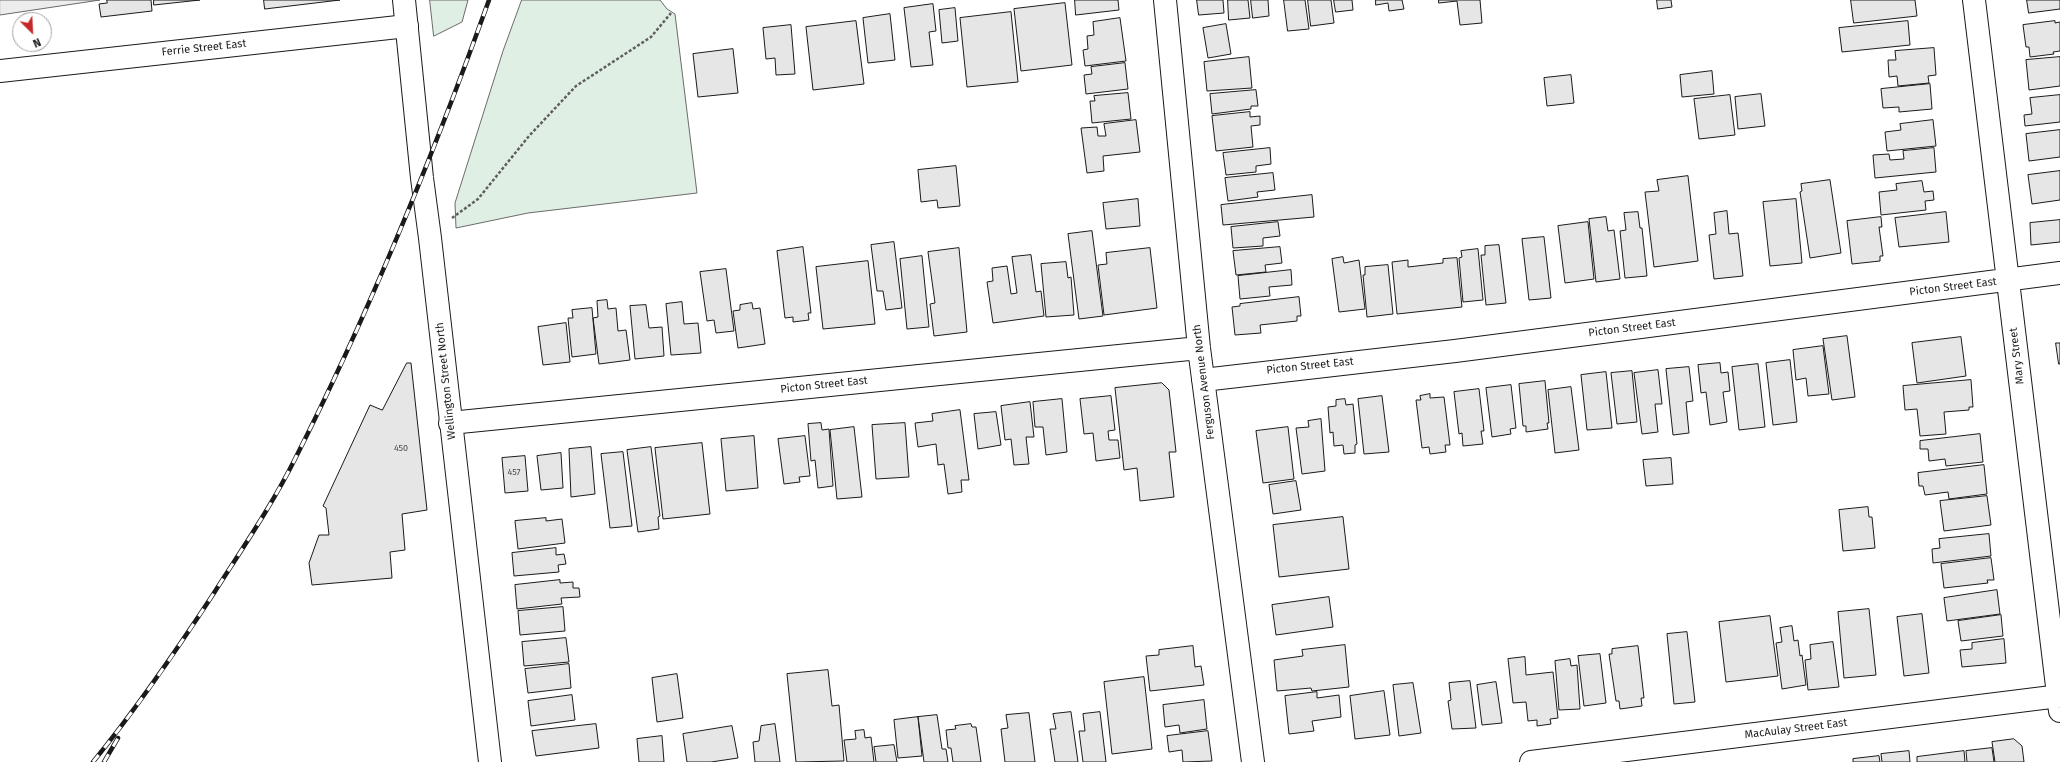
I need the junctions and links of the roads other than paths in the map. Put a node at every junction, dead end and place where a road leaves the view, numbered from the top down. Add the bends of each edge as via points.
1 (404, 0) edge
2 (1165, 0) edge
3 (1974, 0) edge
4 (407, 26) junction
5 (0, 71) edge
6 (2060, 273) edge
7 (2008, 280) junction
8 (1199, 348) junction
9 (1203, 380) junction
10 (450, 422) junction
11 (2059, 701) edge
12 (490, 762) edge
13 (1253, 762) edge
14 (1532, 762) edge

1 - 4 street, Wellington Street North
2 - 8 street, Ferguson Avenue North
3 - 7 street, Mary Street
4 - 5 street, Ferrie Street East
4 - 10 street, Wellington Street North
6 - 7 street, Picton Street East
7 - 9 street, Picton Street East via 1455,351 1236,374
7 - 11 street, Mary Street
8 - 9 street, Ferguson Avenue North
8 - 10 street, Picton Street East
9 - 13 street, Ferguson Avenue North
10 - 12 street, Wellington Street North
11 - 14 street, MacAulay Street East

